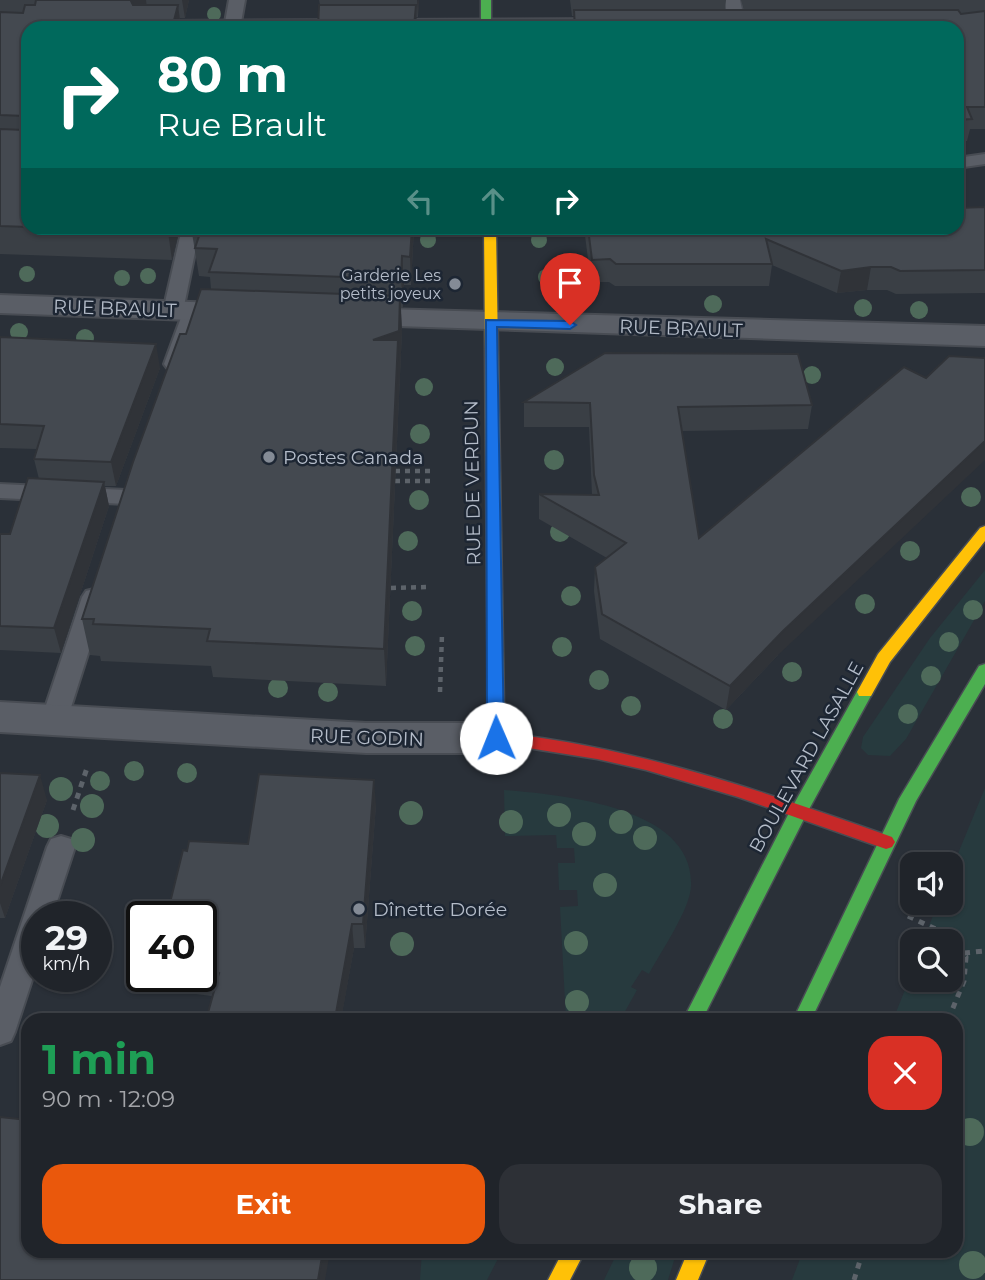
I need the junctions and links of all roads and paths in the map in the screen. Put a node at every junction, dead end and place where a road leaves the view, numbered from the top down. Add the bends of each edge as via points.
1 (237, 0) edge
2 (486, 0) edge
3 (732, 0) edge
4 (233, 21) edge
5 (486, 21) edge
6 (737, 21) edge
7 (985, 159) edge
8 (964, 162) edge
9 (190, 235) edge
10 (490, 235) edge
11 (0, 304) edge
12 (183, 311) junction
13 (275, 314) edge
14 (316, 316) edge
15 (491, 323) junction
16 (985, 337) edge
17 (167, 383) edge
18 (135, 471) edge
19 (396, 471) edge
20 (434, 471) dead end
21 (395, 481) edge
22 (434, 481) dead end
23 (0, 491) edge
24 (126, 496) junction
25 (118, 522) edge
26 (985, 531) edge
27 (102, 572) edge
28 (430, 587) dead end
29 (390, 588) edge
30 (985, 670) edge
31 (0, 718) edge
32 (54, 720) junction
33 (496, 738) junction
34 (90, 758) dead end
35 (799, 811) junction
36 (886, 842) junction
37 (61, 847) joint
38 (43, 901) edge
39 (922, 920) dead end
40 (985, 951) edge
41 (964, 953) junction
42 (21, 964) edge
43 (696, 1013) edge
44 (805, 1013) edge
45 (951, 1013) edge
46 (3, 1015) edge
47 (570, 1258) edge
48 (696, 1258) edge
49 (861, 1258) edge
50 (559, 1280) edge
51 (687, 1280) edge
52 (854, 1280) edge

1 - 4 lane
2 - 5 street
3 - 6 lane
7 - 8 lane
9 - 12 lane
10 - 15 street, RUE DE VERDUN
11 - 12 street, RUE BRAULT
12 - 13 street, RUE BRAULT
12 - 17 lane
14 - 15 street, RUE BRAULT
15 - 16 street, RUE BRAULT
15 - 33 street, RUE DE VERDUN
18 - 24 lane
19 - 20 path
21 - 22 path
23 - 24 lane
24 - 25 lane
26 - 35 street, BOULEVARD LASALLE via 884,658
27 - 32 lane
28 - 29 path
30 - 36 street
31 - 32 street, RUE GODIN
32 - 33 street, RUE GODIN via 366,738
33 - 35 street, RUE GODIN via 537,740 633,757
34 - 37 path
35 - 36 street, RUE GODIN
35 - 43 street, BOULEVARD LASALLE
36 - 44 street
37 - 38 lane
39 - 41 path via 951,936
40 - 41 path
41 - 45 path via 967,968
42 - 46 lane
47 - 50 street
48 - 51 street
49 - 52 path

